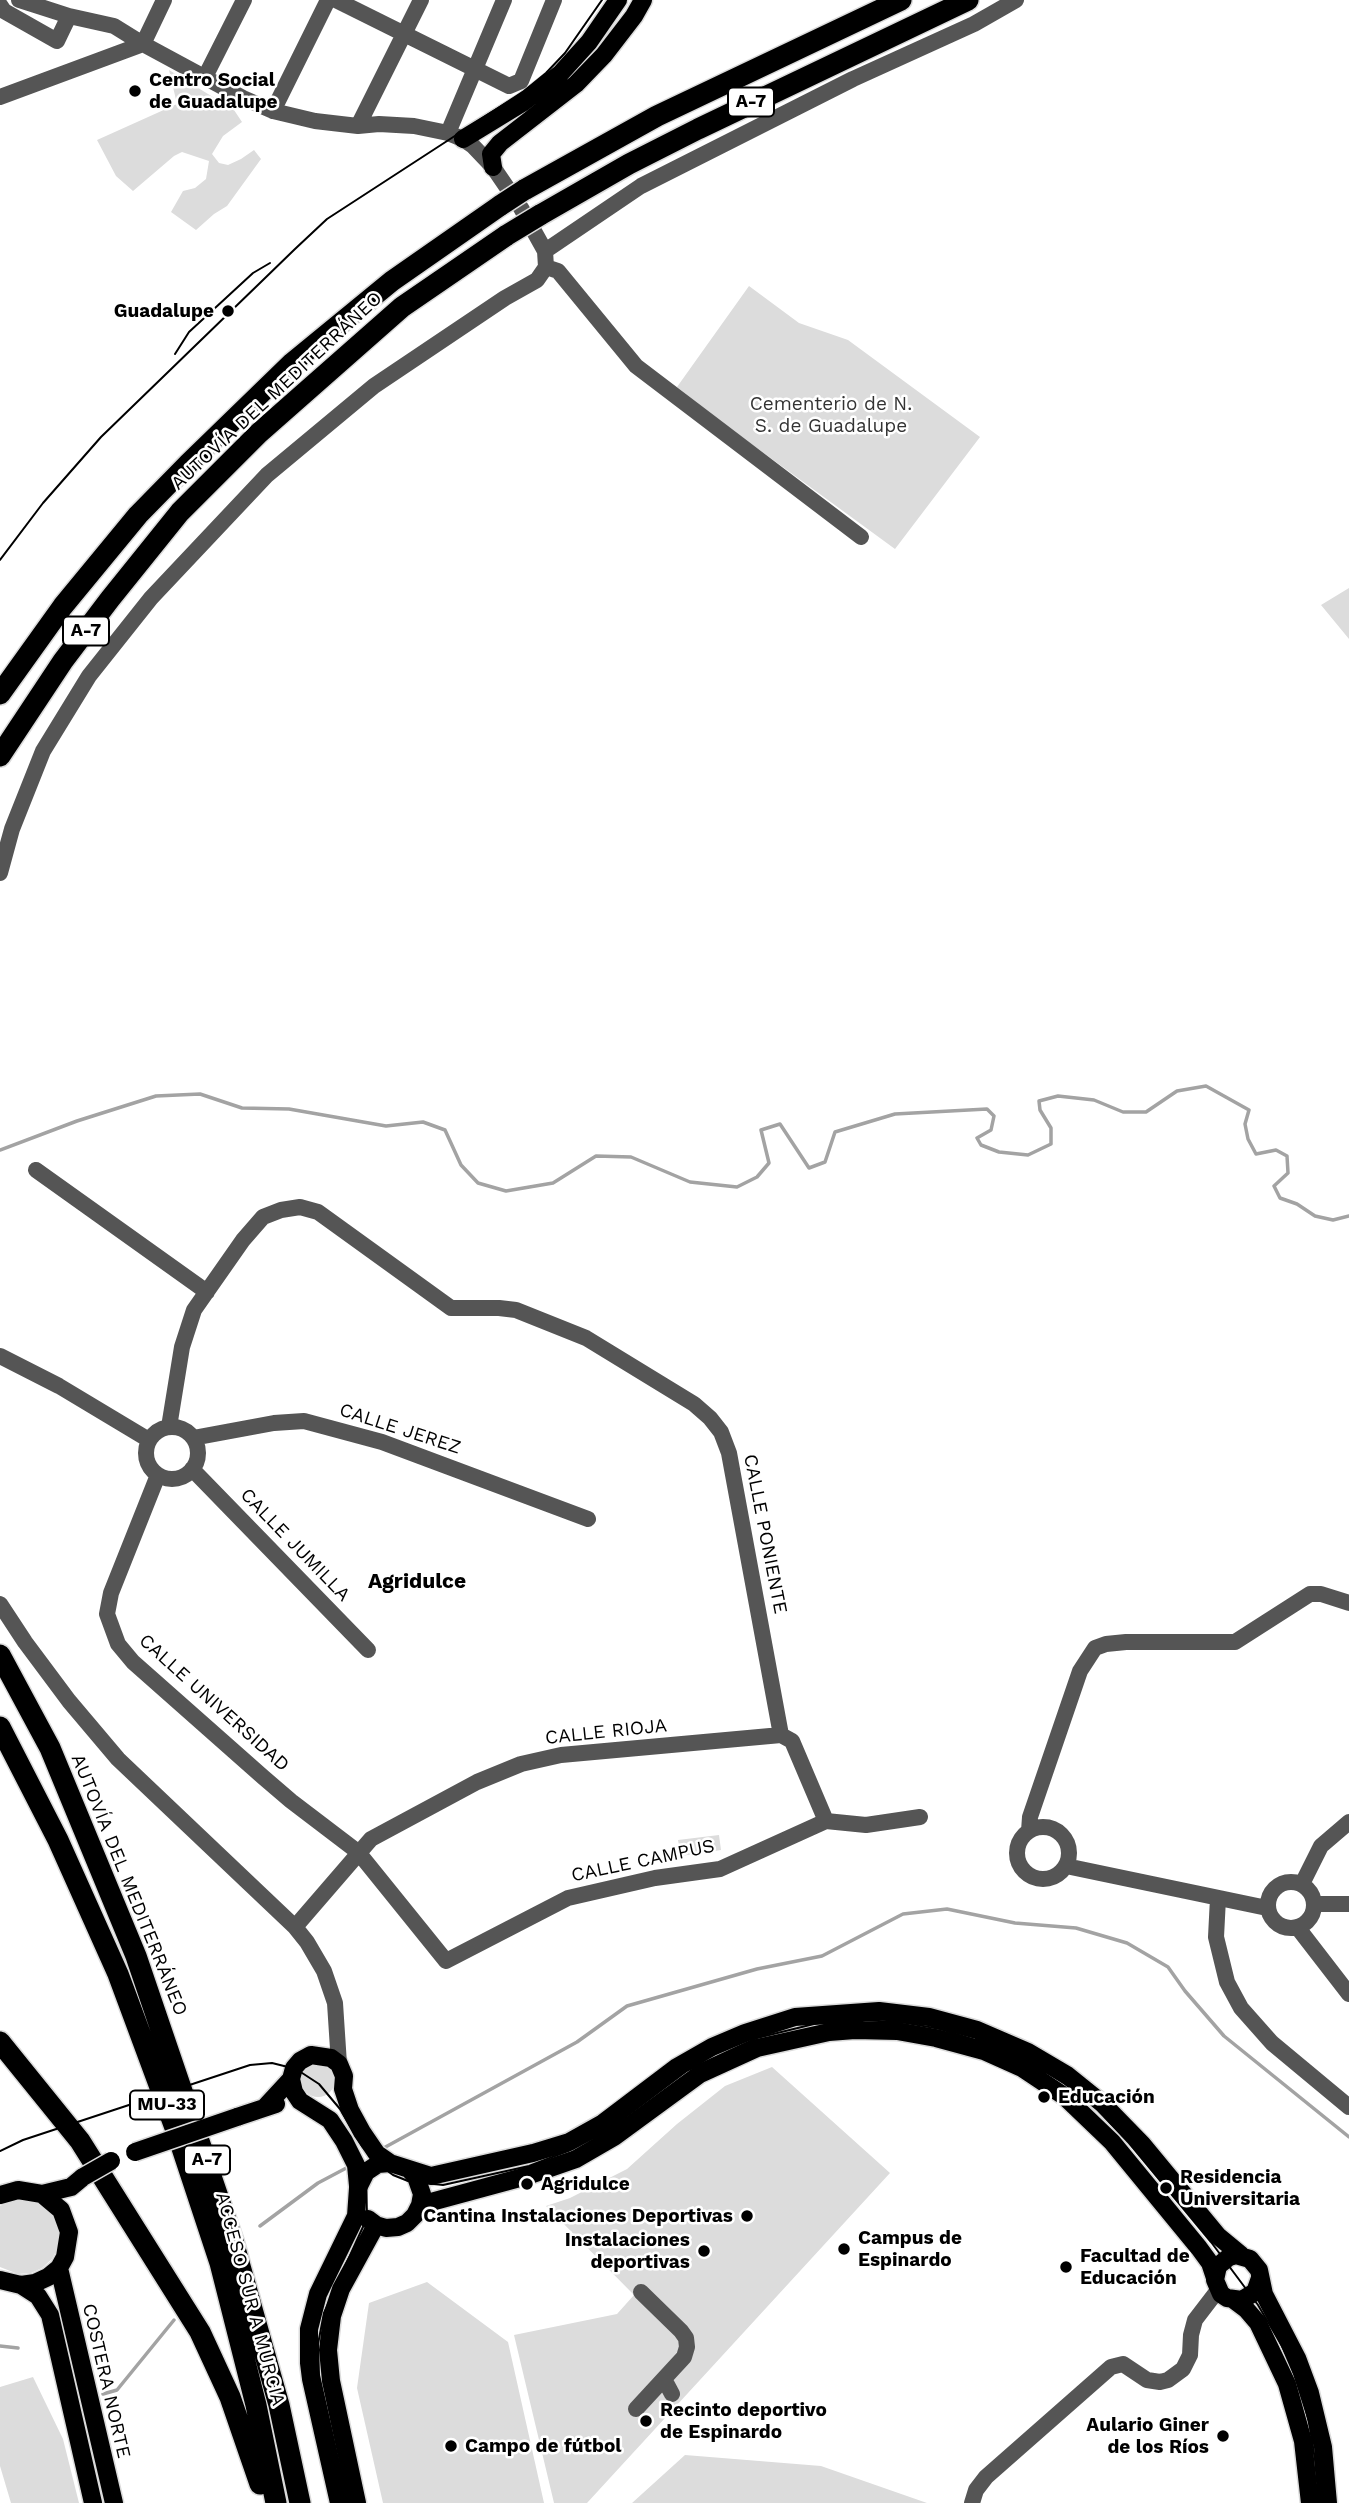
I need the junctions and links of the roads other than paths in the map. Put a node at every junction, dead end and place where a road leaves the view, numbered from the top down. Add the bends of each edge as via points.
1 (19, 0) edge
2 (164, 0) edge
3 (244, 0) edge
4 (328, 0) edge
5 (336, 0) edge
6 (421, 0) edge
7 (504, 0) edge
8 (554, 0) edge
9 (618, 0) edge
10 (643, 0) edge
11 (901, 0) edge
12 (968, 0) edge
13 (1016, 0) edge
14 (0, 5) edge
15 (69, 16) junction
16 (404, 34) junction
17 (143, 44) junction
18 (475, 70) junction
19 (205, 77) junction
20 (0, 97) edge
21 (273, 111) junction
22 (539, 114) junction
23 (358, 126) junction
24 (461, 139) junction
25 (493, 167) junction
26 (545, 259) junction
27 (180, 512) junction
28 (861, 537) dead end
29 (0, 694) edge
30 (0, 737) edge
31 (0, 757) edge
32 (0, 873) edge
33 (36, 1170) dead end
34 (207, 1292) junction
35 (0, 1356) edge
36 (169, 1427) junction
37 (193, 1438) junction
38 (149, 1440) junction
39 (192, 1469) junction
40 (158, 1475) junction
41 (588, 1519) dead end
42 (1349, 1603) edge
43 (0, 1604) edge
44 (368, 1650) dead end
45 (0, 1655) edge
46 (0, 1681) edge
47 (0, 1727) edge
48 (781, 1735) junction
49 (920, 1817) dead end
50 (826, 1821) junction
51 (1349, 1822) edge
52 (83, 1827) junction
53 (1029, 1831) junction
54 (358, 1852) junction
55 (1067, 1863) junction
56 (1302, 1884) junction
57 (1218, 1898) junction
58 (1314, 1904) junction
59 (1349, 1904) edge
60 (1267, 1905) junction
61 (295, 1927) junction
62 (1298, 1928) junction
63 (1349, 1994) edge
64 (335, 2003) junction
65 (0, 2042) edge
66 (312, 2055) junction
67 (339, 2064) junction
68 (291, 2079) junction
69 (343, 2089) junction
70 (304, 2103) junction
71 (266, 2106) junction
72 (1349, 2107) edge
73 (390, 2163) junction
74 (408, 2169) junction
75 (77, 2182) junction
76 (42, 2194) junction
77 (357, 2194) junction
78 (0, 2195) edge
79 (420, 2205) junction
80 (66, 2220) junction
81 (376, 2225) junction
82 (1241, 2255) junction
83 (59, 2268) junction
84 (1260, 2278) junction
85 (6, 2283) edge
86 (1217, 2284) junction
87 (641, 2292) dead end
88 (1234, 2300) junction
89 (664, 2379) junction
90 (672, 2394) dead end
91 (636, 2409) dead end
92 (93, 2503) edge
93 (114, 2503) edge
94 (264, 2503) edge
95 (276, 2503) edge
96 (300, 2503) edge
97 (339, 2503) edge
98 (357, 2503) edge
99 (972, 2503) edge
100 (1310, 2503) edge
101 (1328, 2503) edge

1 - 15 street
2 - 17 street
3 - 19 street
4 - 21 street
5 - 16 street
6 - 16 street
7 - 18 street
8 - 18 street via 521,81 509,86
9 - 24 main road via 560,74
10 - 22 main road via 604,55
11 - 29 highway, AUTOVÍA DEL MEDITERRÁNEO / A-7, bridge via 657,117 524,190 392,281 292,363 138,515 63,606
12 - 27 highway, AUTOVÍA DEL MEDITERRÁNEO / A-7, bridge via 629,163 507,235 402,307 259,433
13 - 26 street via 641,186
14 - 15 street via 57,41
15 - 17 street via 114,26
16 - 18 street
16 - 23 street
17 - 19 street
17 - 20 street
18 - 24 street
19 - 21 street
21 - 23 street
22 - 24 main road
22 - 25 main road via 500,143 491,154
23 - 24 street via 402,125
24 - 25 street
25 - 26 street via 522,208
26 - 28 street via 636,366
26 - 32 street via 537,280 374,386 267,475 151,598 89,676 43,751
27 - 30 highway via 56,657
27 - 31 highway, AUTOVÍA DEL MEDITERRÁNEO / A-7 via 63,661
33 - 34 street
34 - 36 street, CALLE PONIENTE via 194,1310 181,1347
34 - 48 street, CALLE PONIENTE via 263,1217 300,1207 318,1212 451,1308 499,1308 537,1318 586,1338 694,1404 721,1432 729,1453
35 - 38 street
36 - 37 street via 187,1431
36 - 38 street
37 - 39 street via 198,1448
37 - 41 street, CALLE JEREZ via 304,1421 382,1442
38 - 40 street via 148,1463
39 - 40 street via 176,1478
39 - 44 street, CALLE JUMILLA
40 - 54 street, CALLE UNIVERSIDAD via 111,1593 107,1614 118,1644 272,1785
42 - 53 street via 1310,1594 1235,1642 1126,1642 1095,1648 1080,1671 1030,1816
43 - 61 street via 24,1642 118,1759
45 - 52 highway, AUTOVÍA DEL MEDITERRÁNEO / A-7 via 50,1748
46 - 52 highway
47 - 95 highway, ACCESO SUR A MURCIA / MU-33 via 58,1840 118,1974 177,2133 223,2275
48 - 50 street via 792,1741
48 - 54 street, CALLE RIOJA via 561,1755 521,1764 390,1828
49 - 50 street via 866,1825
50 - 54 street, CALLE CAMPUS via 720,1869 568,1898 446,1961
51 - 56 street via 1321,1846
52 - 96 highway, AUTOVÍA DEL MEDITERRÁNEO / A-7 via 136,1956 233,2242 279,2405
53 - 55 street via 1046,1827 1062,1835 1069,1851
53 - 55 street via 1016,1853 1027,1875 1052,1878
54 - 61 street, CALLE RIOJA
55 - 57 street
55 - 60 street
56 - 58 street
56 - 60 street via 1280,1884
57 - 60 street
57 - 72 street via 1216,1937 1227,1982 1241,2008 1272,2043
58 - 59 street
58 - 62 street via 1309,1919
60 - 62 street via 1275,1923
61 - 64 street via 324,1971
62 - 63 street
64 - 66 street via 332,2035
64 - 67 street
65 - 94 highway via 80,2141 200,2332 240,2423
66 - 67 main road via 325,2055
66 - 68 main road via 300,2061
67 - 69 main road
68 - 70 main road via 294,2092
68 - 71 main road
69 - 70 main road via 334,2102 319,2107
69 - 73 main road via 362,2132 377,2154
70 - 71 main road
70 - 77 main road via 330,2120 344,2141 356,2165
71 - 75 main road, bridge via 111,2161
73 - 74 main road
73 - 77 main road via 366,2172
74 - 79 main road via 422,2193
74 - 82 main road via 431,2176 451,2173 569,2142 603,2123 677,2067 745,2032 795,2017 903,2013 977,2030 1067,2075 1116,2117 1218,2236
75 - 76 main road
75 - 80 main road, COSTERA NORTE via 66,2197
76 - 78 main road via 18,2190
76 - 80 main road
77 - 81 main road via 360,2210
77 - 97 main road via 356,2216 318,2294 309,2329 311,2379
79 - 81 main road via 407,2223 386,2228
79 - 86 main road via 576,2159 614,2137 693,2078 757,2048 828,2032 897,2031 984,2051 1022,2068 1064,2096 1112,2142 1199,2248
80 - 83 main road, COSTERA NORTE via 69,2245
81 - 98 main road via 341,2289 328,2350
82 - 84 main road via 1256,2264
82 - 86 main road via 1229,2256 1218,2266
83 - 85 main road, COSTERA NORTE via 35,2283
83 - 93 main road, COSTERA NORTE
84 - 88 main road via 1255,2292
84 - 101 main road via 1310,2393 1323,2446
85 - 92 main road, COSTERA NORTE via 38,2296 50,2315
86 - 88 main road
86 - 99 street via 1195,2320 1187,2364 1177,2374 1153,2382 1123,2364 1111,2367 986,2477
87 - 89 street via 686,2338 684,2357
88 - 100 main road via 1258,2323 1287,2384 1303,2441
89 - 90 street
89 - 91 street

